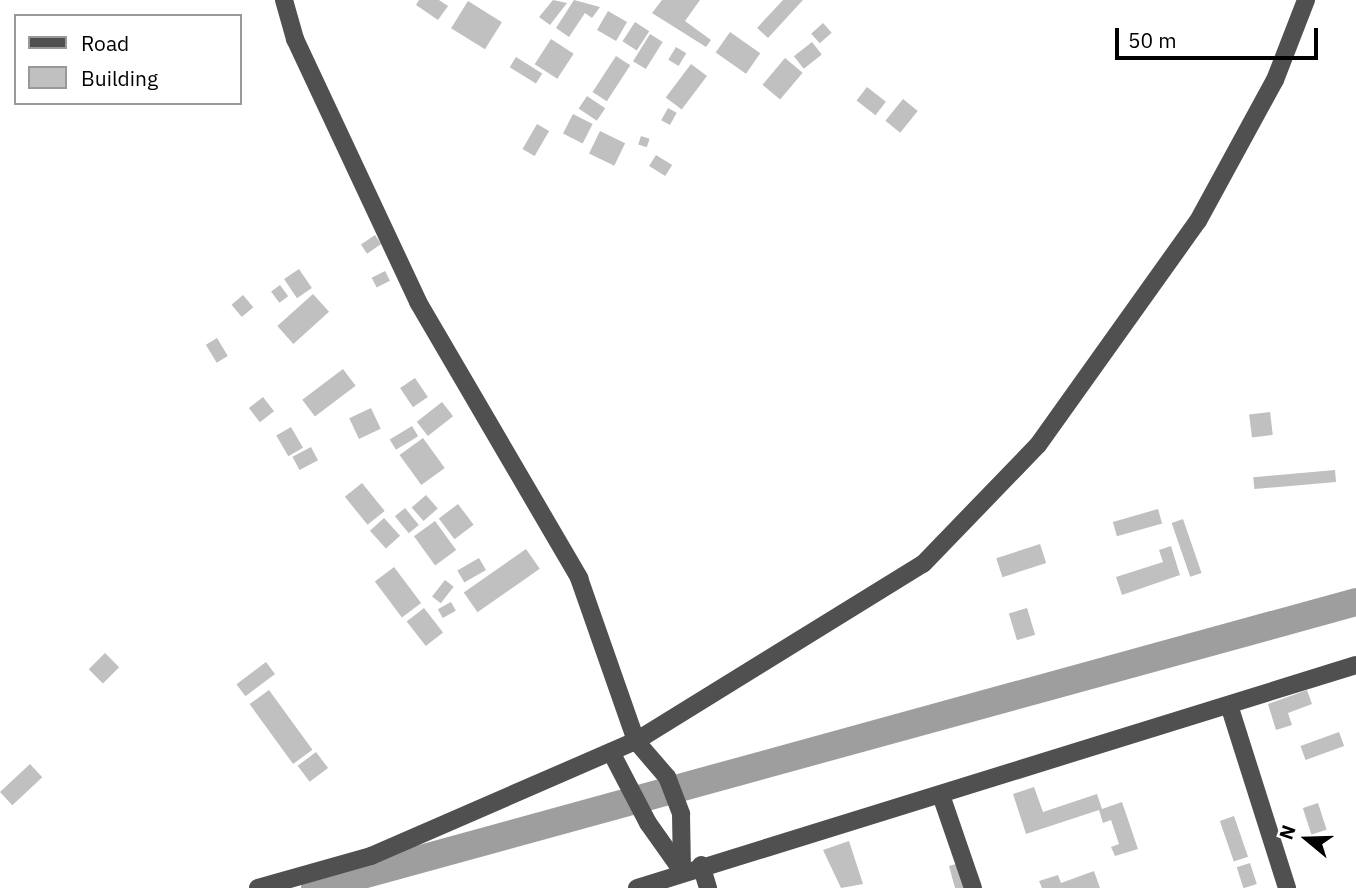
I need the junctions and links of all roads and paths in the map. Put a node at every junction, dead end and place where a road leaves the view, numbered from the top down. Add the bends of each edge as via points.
1 (284, 0) edge
2 (1306, 0) edge
3 (1356, 665) edge
4 (1229, 705) junction
5 (636, 741) junction
6 (611, 752) junction
7 (942, 798) junction
8 (701, 865) junction
9 (682, 871) junction
10 (258, 888) edge
11 (637, 888) edge
12 (708, 888) edge
13 (974, 888) edge
14 (1287, 888) edge

1 - 5 street via 295,39 418,302 579,578
2 - 5 street via 1275,80 1198,220 1038,445 923,564
3 - 4 street
4 - 7 street
4 - 14 street
5 - 6 street
5 - 9 street via 667,777 681,814
6 - 9 street via 635,789 648,823
6 - 10 street via 371,856
7 - 8 street
7 - 13 street
8 - 9 street
8 - 12 street
9 - 11 street

